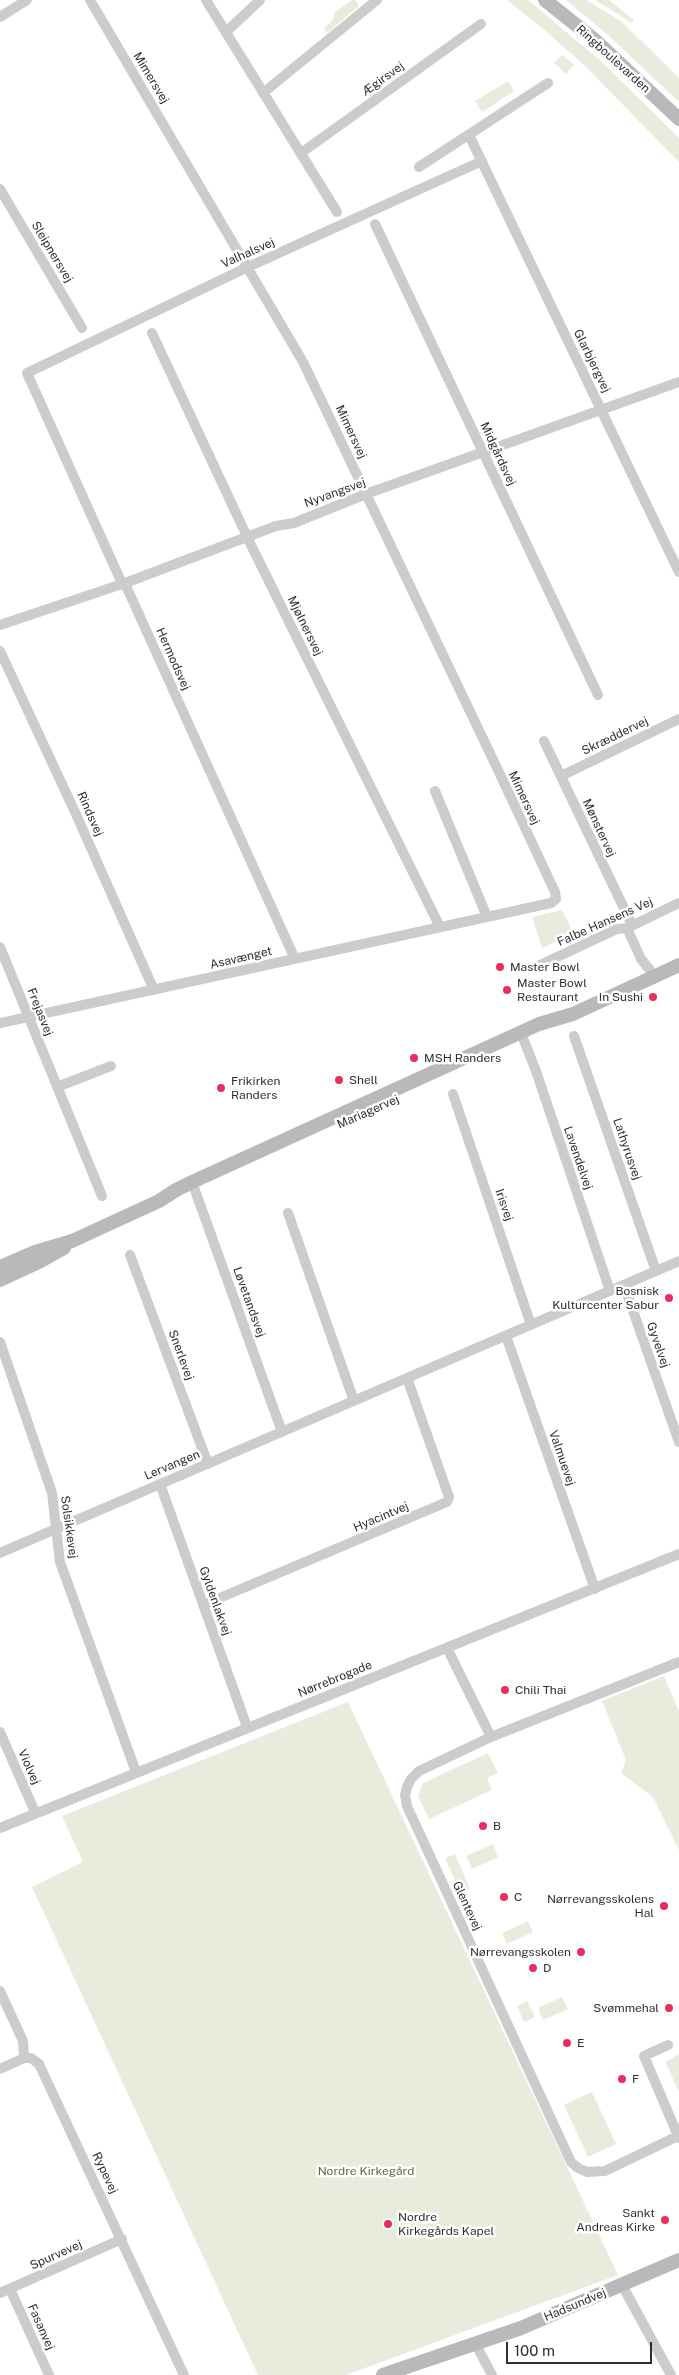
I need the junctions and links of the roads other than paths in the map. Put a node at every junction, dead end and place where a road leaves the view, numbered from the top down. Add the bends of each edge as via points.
1 (27, 0) edge
2 (90, 0) edge
3 (206, 0) edge
4 (260, 0) edge
5 (376, 0) edge
6 (545, 0) edge
7 (0, 16) edge
8 (480, 24) dead end
9 (226, 32) junction
10 (548, 83) dead end
11 (263, 93) junction
12 (679, 119) edge
13 (469, 135) junction
14 (301, 153) junction
15 (482, 161) junction
16 (419, 167) dead end
17 (0, 189) edge
18 (337, 212) dead end
19 (375, 224) dead end
20 (248, 267) junction
21 (82, 328) dead end
22 (152, 333) dead end
23 (27, 373) joint
24 (679, 382) edge
25 (602, 410) junction
26 (484, 453) junction
27 (366, 494) junction
28 (248, 538) junction
29 (678, 567) edge
30 (125, 583) junction
31 (0, 625) edge
32 (0, 651) edge
33 (598, 695) dead end
34 (679, 719) edge
35 (544, 741) dead end
36 (561, 776) junction
37 (435, 791) dead end
38 (555, 892) joint
39 (679, 902) edge
40 (487, 916) junction
41 (440, 927) junction
42 (629, 927) junction
43 (0, 947) edge
44 (295, 959) junction
45 (540, 965) dead end
46 (676, 967) edge
47 (650, 970) dead end
48 (154, 990) junction
49 (28, 1017) junction
50 (0, 1023) edge
51 (574, 1036) dead end
52 (523, 1037) junction
53 (110, 1066) dead end
54 (57, 1087) junction
55 (453, 1094) dead end
56 (194, 1186) junction
57 (102, 1196) dead end
58 (288, 1213) dead end
59 (72, 1241) junction
60 (130, 1255) dead end
61 (679, 1261) edge
62 (0, 1267) edge
63 (656, 1271) junction
64 (0, 1280) edge
65 (624, 1285) junction
66 (610, 1291) junction
67 (532, 1325) junction
68 (506, 1336) junction
69 (0, 1342) edge
70 (407, 1378) junction
71 (354, 1401) junction
72 (282, 1432) junction
73 (679, 1442) edge
74 (208, 1464) junction
75 (160, 1484) junction
76 (56, 1529) junction
77 (0, 1553) edge
78 (679, 1554) edge
79 (595, 1588) junction
80 (203, 1605) junction
81 (448, 1648) junction
82 (679, 1662) edge
83 (247, 1727) junction
84 (0, 1732) edge
85 (491, 1737) junction
86 (136, 1772) junction
87 (35, 1812) junction
88 (0, 1828) edge
89 (0, 1991) edge
90 (668, 2045) dead end
91 (24, 2058) junction
92 (0, 2069) edge
93 (679, 2137) edge
94 (122, 2239) junction
95 (679, 2260) edge
96 (622, 2285) junction
97 (5, 2291) edge
98 (475, 2343) junction
99 (49, 2375) edge
100 (184, 2375) edge
101 (383, 2375) edge
102 (492, 2375) edge
103 (671, 2375) edge

1 - 7 street
2 - 20 street, Mimersvej
3 - 9 street
4 - 9 street
5 - 11 street
6 - 12 street, Ringboulevarden via 596,41
8 - 14 street, Ægirsvej
9 - 11 street
10 - 13 street
11 - 14 street
13 - 15 street
13 - 16 street
14 - 18 street
15 - 20 street, Valhalsvej
15 - 25 street, Glarbjergvej
17 - 21 street, Sleipnersvej
19 - 26 street, Midgårdsvej
20 - 23 street, Valhalsvej
20 - 27 street, Mimersvej via 303,362
22 - 28 street, Mjølnersvej
23 - 30 street, Hermodsvej via 120,580
24 - 25 street, Nyvangsvej
25 - 26 street, Nyvangsvej
25 - 29 street, Glarbjergvej
26 - 27 street, Nyvangsvej
26 - 33 street, Midgårdsvej
27 - 28 street, Nyvangsvej
27 - 38 street, Mimersvej
28 - 30 street, Nyvangsvej
28 - 41 street, Mjølnersvej
30 - 31 street, Nyvangsvej
30 - 44 street, Hermodsvej
32 - 48 street, Rindsvej
34 - 36 street, Skræddervej
35 - 36 street, Mønstervej
36 - 42 street, Mønstervej
37 - 40 street
38 - 40 street, Asavænget via 556,899 551,903
39 - 42 street, Falbe Hansens Vej
40 - 41 street, Asavænget
41 - 44 street, Asavænget
42 - 45 street, Falbe Hansens Vej via 617,929
42 - 47 street, Mønstervej via 641,959
43 - 49 street, Frejasvej
44 - 48 street, Asavænget
46 - 52 street, Mariagervej via 573,1014 562,1023
48 - 49 street, Asavænget
49 - 50 street, Asavænget
49 - 54 street, Frejasvej
51 - 63 street, Lathyrusvej
52 - 56 street, Mariagervej
52 - 66 street, Lavendelvej
53 - 54 street
54 - 57 street, Frejasvej
55 - 67 street, Irisvej
56 - 59 street, Mariagervej via 178,1197 159,1201
56 - 72 street, Løvetandsvej
58 - 71 street
59 - 62 street, Mariagervej via 50,1246
59 - 64 street, Mariagervej via 39,1262
60 - 74 street, Snerlevej
61 - 63 street, Lervangen
63 - 65 street, Lervangen
65 - 66 street, Lervangen
65 - 73 street, Gyvelvej
66 - 67 street, Lervangen
67 - 68 street, Lervangen
68 - 70 street, Lervangen
68 - 79 street, Valmuevej
69 - 76 street, Solsikkevej via 52,1493
70 - 71 street, Lervangen
70 - 80 street, Hyacintvej via 447,1502
71 - 72 street, Lervangen
72 - 74 street, Lervangen
74 - 75 street, Lervangen
75 - 76 street, Lervangen
75 - 80 street, Gyldenlakvej
76 - 77 street, Lervangen
76 - 86 street, Solsikkevej via 60,1562
78 - 79 street, Nørrebrogade
79 - 81 street, Nørrebrogade
80 - 83 street, Gyldenlakvej
81 - 83 street, Nørrebrogade
81 - 85 street
82 - 85 street, Glentevej
83 - 86 street, Nørrebrogade
84 - 87 street, Violvej
85 - 93 street, Glentevej via 419,1771 411,1779 405,1795 407,1806 571,2162 587,2172 605,2171
86 - 87 street, Nørrebrogade
87 - 88 street, Nørrebrogade
89 - 91 street via 23,2041
90 - 93 street, Glentevej via 644,2056
91 - 92 street
91 - 94 street, Rypevej via 31,2058 39,2064
94 - 97 street, Spurvevej
94 - 100 street, Rypevej
95 - 96 street, Hadsundvej
96 - 98 street, Hadsundvej via 520,2328
96 - 103 street
97 - 99 street, Fasanvej
98 - 101 street, Hadsundvej
98 - 102 street

